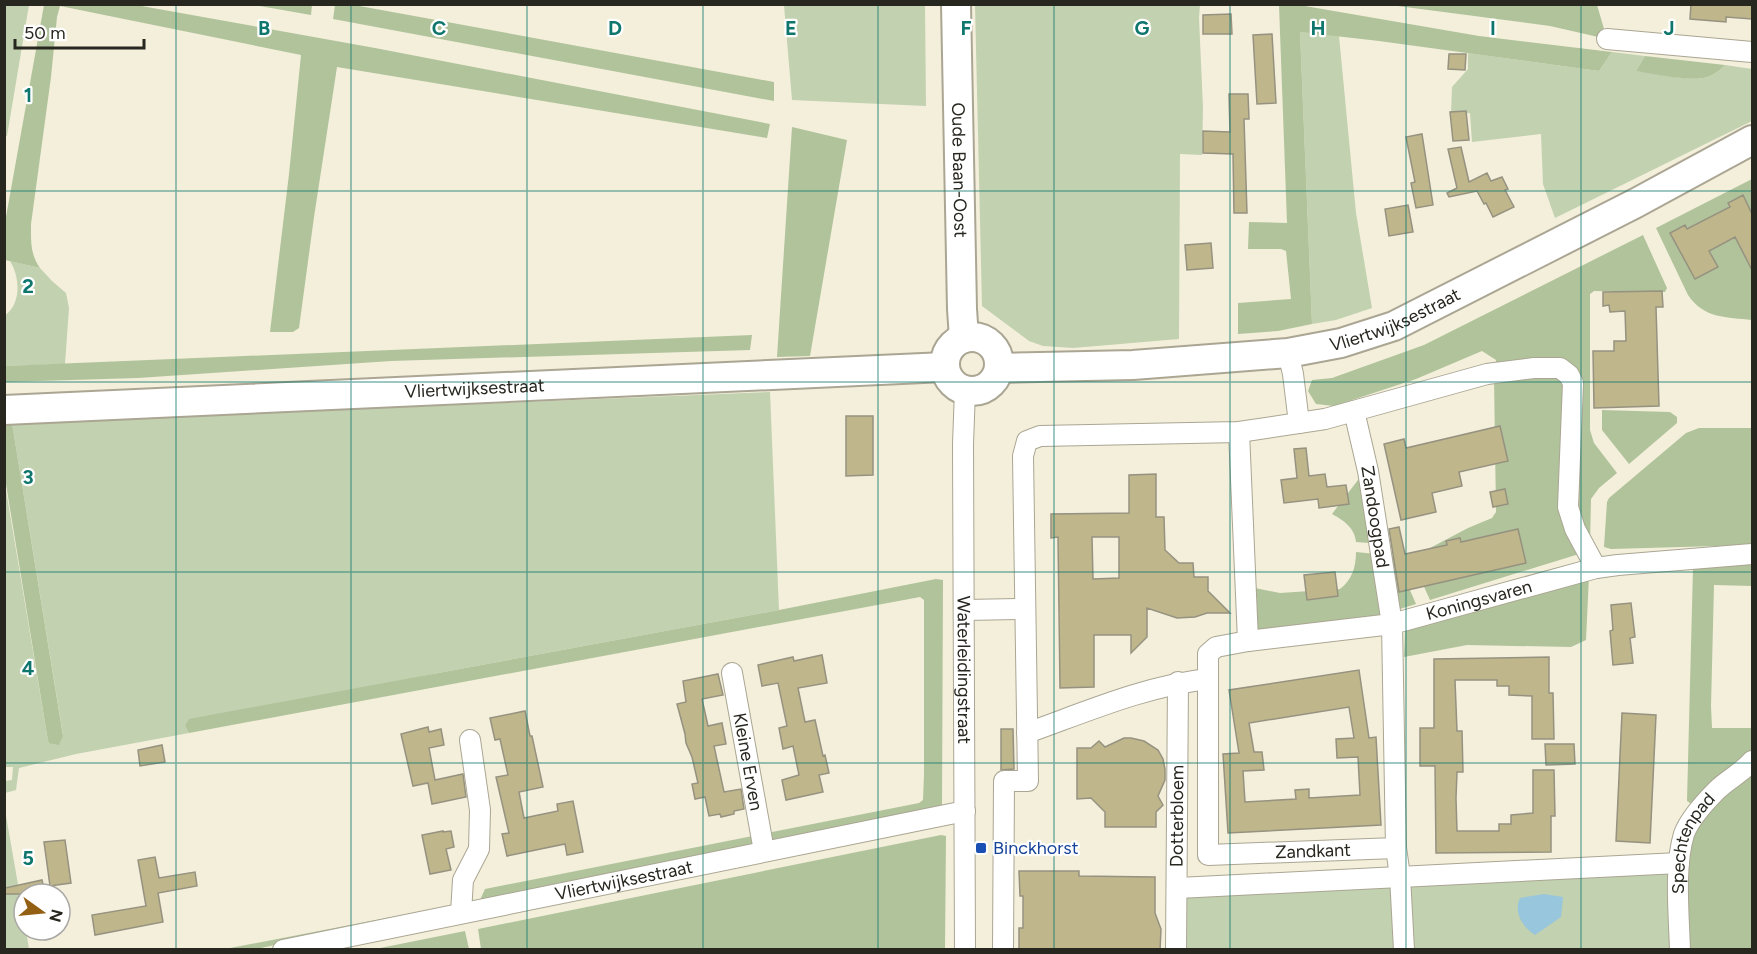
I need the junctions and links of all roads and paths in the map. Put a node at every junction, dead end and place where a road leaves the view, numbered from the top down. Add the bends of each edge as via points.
1 (956, 4) edge
2 (1607, 39) dead end
3 (1752, 52) edge
4 (1752, 140) edge
5 (964, 338) junction
6 (1288, 353) junction
7 (945, 367) junction
8 (999, 368) junction
9 (965, 390) junction
10 (4, 410) edge
11 (1354, 411) junction
12 (1299, 423) junction
13 (1239, 432) junction
14 (1752, 554) edge
15 (1596, 568) junction
16 (1025, 609) junction
17 (965, 610) junction
18 (1392, 624) junction
19 (1248, 641) junction
20 (1208, 654) joint
21 (732, 673) dead end
22 (1208, 679) junction
23 (1178, 682) junction
24 (1027, 733) junction
25 (470, 740) dead end
26 (1752, 761) edge
27 (965, 811) junction
28 (1396, 848) junction
29 (764, 851) junction
30 (1679, 863) junction
31 (1400, 876) junction
32 (1178, 888) junction
33 (461, 913) junction
34 (283, 950) edge
35 (965, 950) edge
36 (1003, 950) edge
37 (1176, 950) edge
38 (1404, 950) edge
39 (1680, 950) edge

1 - 5 street, Oude Baan-Oost
2 - 3 street
4 - 6 street, Vliertwijksestraat via 1394,326 1341,343
5 - 7 street via 946,354
5 - 8 street via 982,338 991,344
6 - 8 street, Vliertwijksestraat via 1133,365
6 - 12 street
7 - 9 street via 951,382
7 - 10 street, Vliertwijksestraat
8 - 9 street via 989,386
9 - 17 street, Waterleidingstraat
11 - 12 street
11 - 15 street via 1487,374 1560,368 1573,383 1568,507
11 - 18 street, Zandoogpad via 1368,471
12 - 13 street
13 - 16 street via 1040,436 1027,441 1023,456
13 - 19 street
14 - 15 street, Koningsvaren
15 - 18 street, Koningsvaren
16 - 17 street
16 - 24 street
17 - 27 street, Waterleidingstraat
18 - 19 street, Koningsvaren
18 - 28 street
19 - 20 street, Koningsvaren via 1216,647
20 - 22 street, Zandkant
21 - 29 street, Kleine Erven
22 - 23 street
22 - 28 street, Zandkant via 1208,855
23 - 24 street
23 - 32 street, Dotterbloem
24 - 36 street via 1028,781 1004,782
25 - 33 street via 480,810 479,849 463,880
26 - 30 street, Spechtenpad via 1695,814 1684,833
27 - 29 street, Vliertwijksestraat
27 - 35 street, Waterleidingstraat
28 - 31 street
29 - 33 street, Vliertwijksestraat
30 - 31 street, Zandkant
30 - 39 street, Spechtenpad
31 - 32 street, Zandkant
31 - 38 street
32 - 37 street, Dotterbloem
33 - 34 street, Vliertwijksestraat

